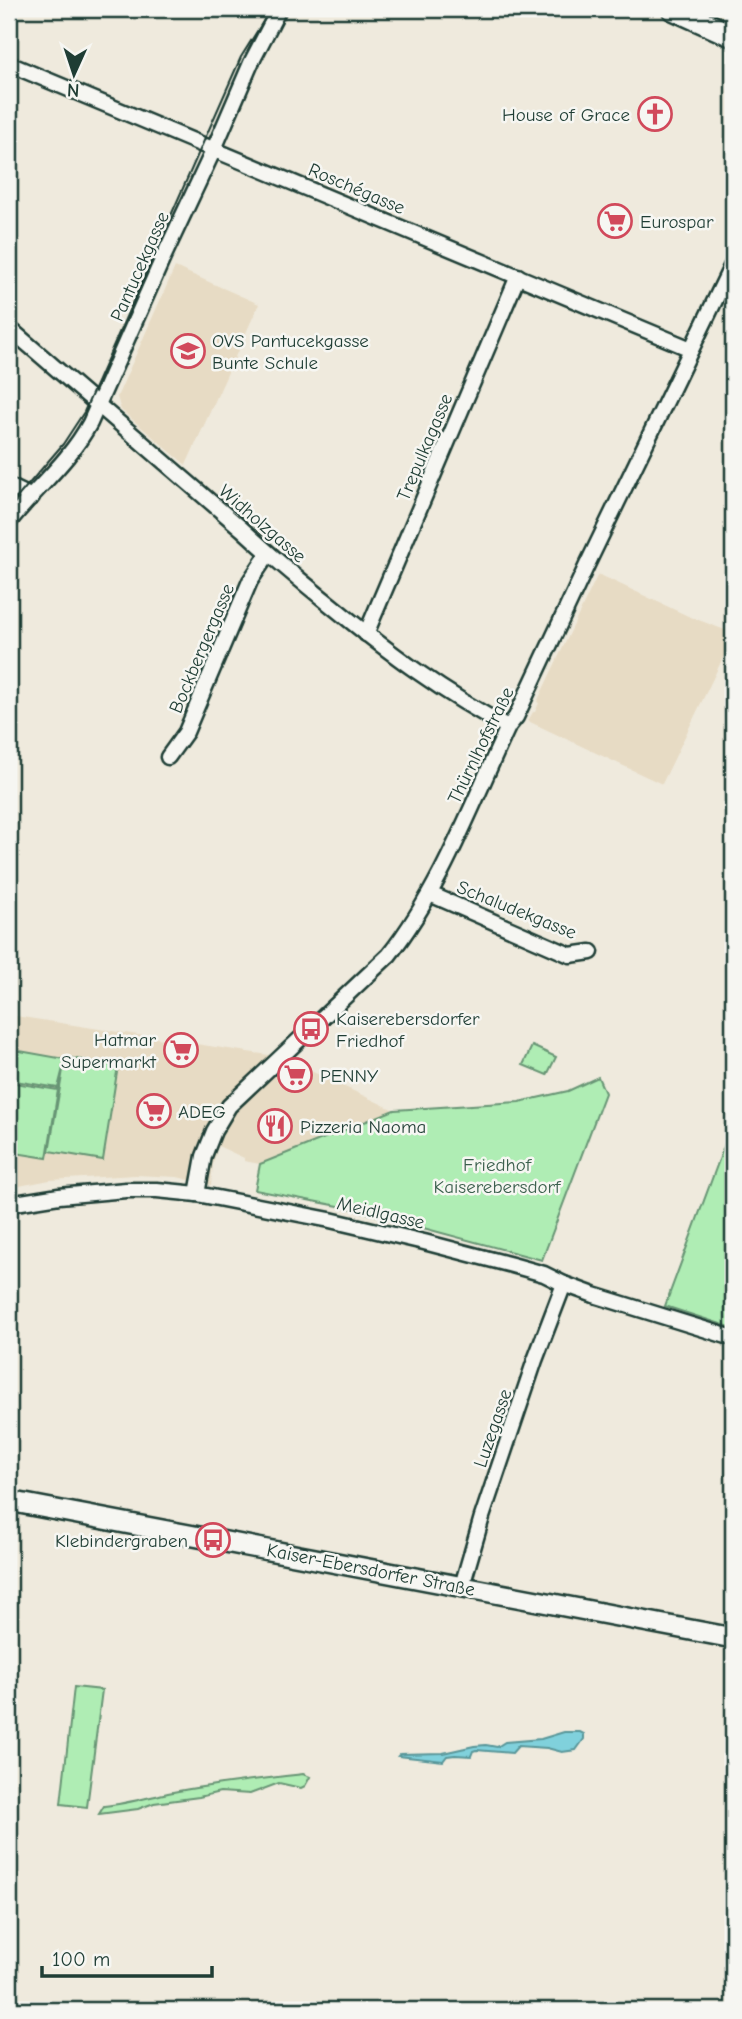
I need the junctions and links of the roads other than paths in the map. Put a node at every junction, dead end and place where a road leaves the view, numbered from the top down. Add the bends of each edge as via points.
1 (279, 9) edge
2 (673, 9) edge
3 (733, 36) edge
4 (9, 64) edge
5 (214, 149) junction
6 (733, 263) edge
7 (518, 276) junction
8 (9, 328) edge
9 (691, 349) junction
10 (99, 407) junction
11 (9, 486) edge
12 (32, 497) junction
13 (9, 522) edge
14 (268, 554) junction
15 (366, 634) junction
16 (508, 727) junction
17 (168, 757) dead end
18 (430, 894) junction
19 (591, 952) dead end
20 (197, 1194) junction
21 (9, 1204) edge
22 (564, 1284) junction
23 (733, 1338) edge
24 (9, 1501) edge
25 (462, 1586) junction
26 (733, 1638) edge

1 - 5 street, Pantucekgasse
2 - 3 main road
4 - 5 street, Roschégasse
5 - 7 street, Roschégasse
5 - 10 street, Pantucekgasse
6 - 9 street, Thürnlhofstraße
7 - 9 street, Roschégasse
7 - 15 street, Trepulkagasse
8 - 10 street, Widholzgasse
9 - 16 street, Thürnlhofstraße
10 - 12 street, Pantucekgasse via 83,437
10 - 14 street, Widholzgasse
11 - 12 street
12 - 13 street, Pantucekgasse
14 - 15 street, Widholzgasse
14 - 17 street, Bockbergergasse via 250,581 186,732
15 - 16 street, Widholzgasse via 415,672
16 - 18 street, Thürnlhofstraße
18 - 19 street, Schaludekgasse via 570,955
18 - 20 street, Thürnlhofstraße via 389,955 229,1106 204,1156
20 - 21 street, Meidlgasse via 126,1190
20 - 22 street, Meidlgasse via 424,1242
22 - 23 street, Meidlgasse
22 - 25 street, Luzegasse
24 - 25 main road, Kaiser-Ebersdorfer Straße
25 - 26 main road, Kaiser-Ebersdorfer Straße

